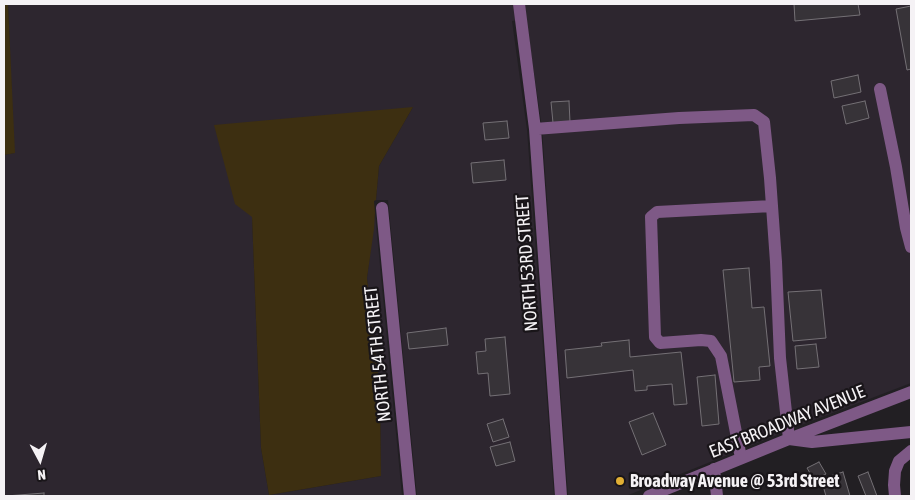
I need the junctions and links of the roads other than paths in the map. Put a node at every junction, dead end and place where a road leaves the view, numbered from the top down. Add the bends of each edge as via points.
1 (518, 4) edge
2 (880, 89) dead end
3 (535, 130) junction
4 (772, 206) junction
5 (382, 208) dead end
6 (911, 247) edge
7 (911, 392) edge
8 (911, 432) edge
9 (789, 439) junction
10 (911, 451) edge
11 (741, 458) junction
12 (714, 469) junction
13 (410, 496) edge
14 (561, 496) edge
15 (649, 496) edge
16 (717, 496) edge
17 (895, 496) edge

1 - 3 street, NORTH 53RD STREET
2 - 6 street
3 - 4 street via 754,115 764,122
3 - 14 street, NORTH 53RD STREET
4 - 9 street via 780,358
4 - 11 street via 657,212 651,217 655,337 660,343 711,341 720,356
5 - 13 street, NORTH 54TH STREET
7 - 9 street, EAST BROADWAY AVENUE
8 - 9 street via 812,442
9 - 11 street, EAST BROADWAY AVENUE
10 - 17 street via 899,461 895,471
11 - 12 street, EAST BROADWAY AVENUE
12 - 15 street, EAST BROADWAY AVENUE
12 - 16 street

